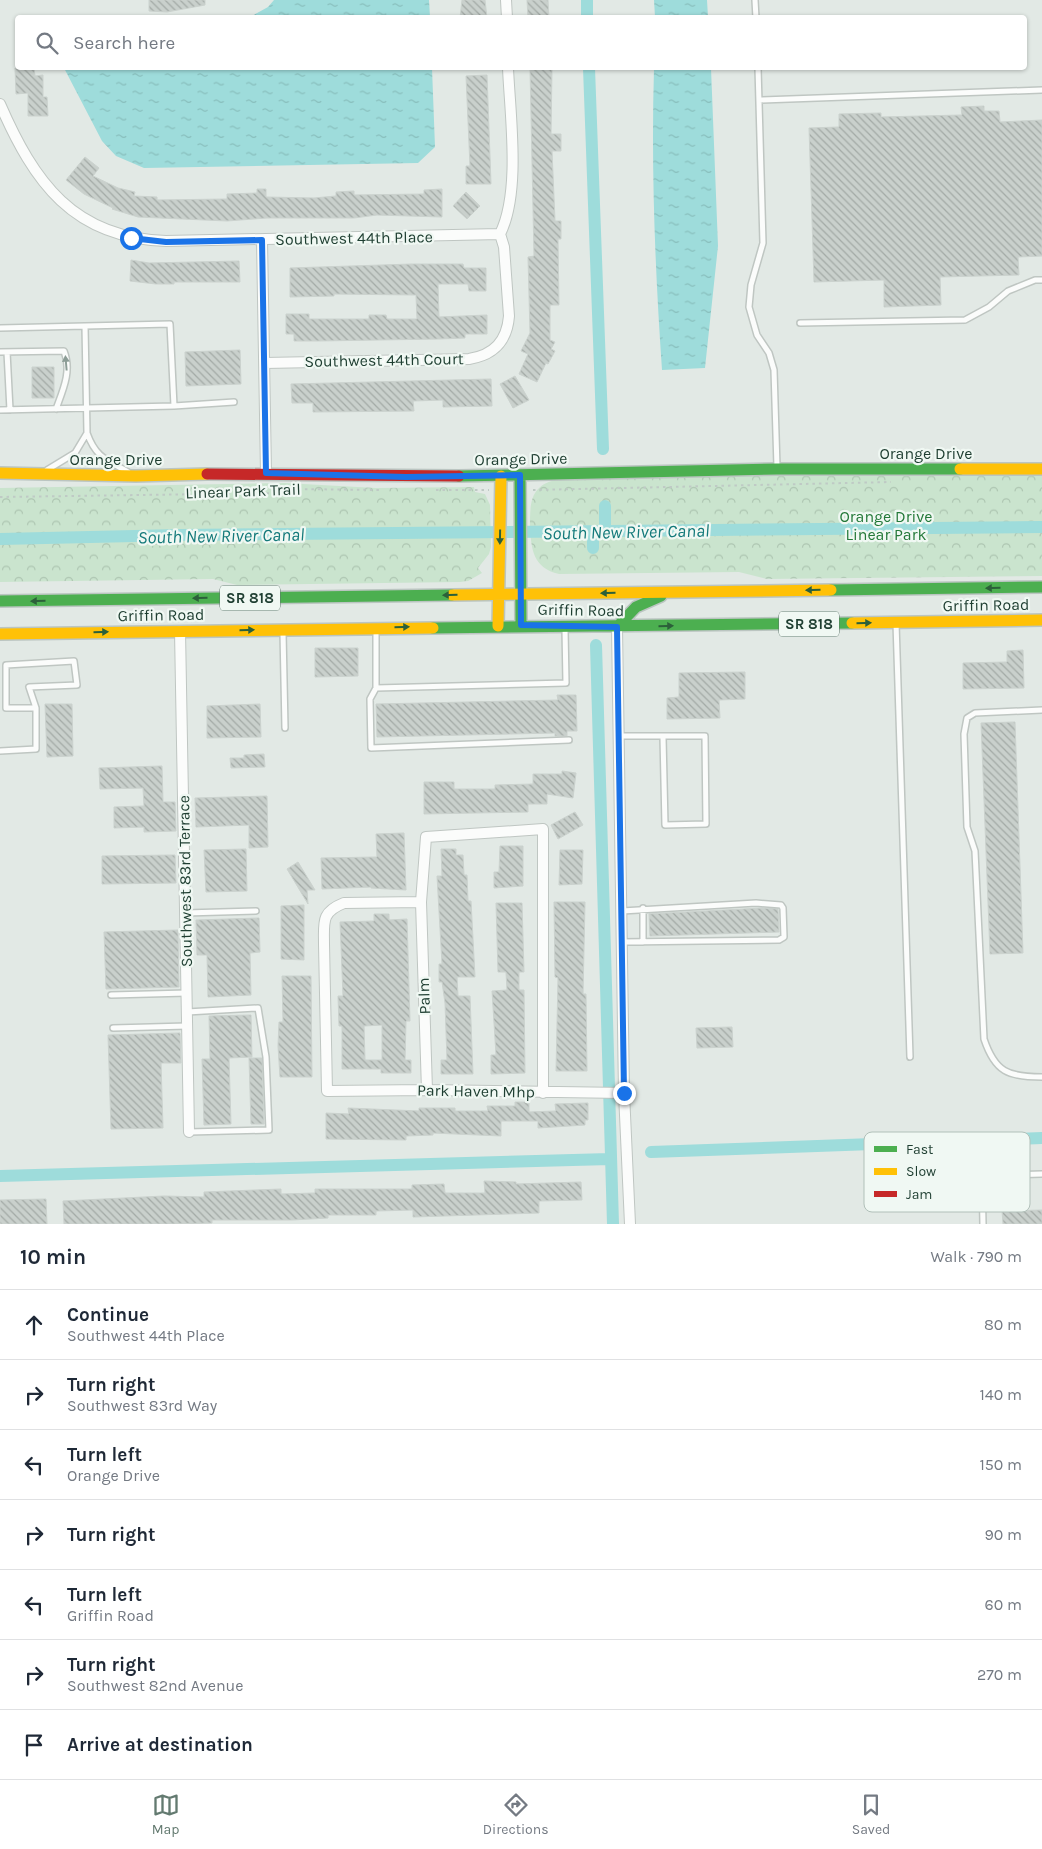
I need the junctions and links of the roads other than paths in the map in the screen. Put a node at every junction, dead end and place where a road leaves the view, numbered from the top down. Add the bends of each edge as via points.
1 (506, 0) edge
2 (756, 0) edge
3 (506, 15) edge
4 (756, 15) edge
5 (508, 70) edge
6 (758, 70) edge
7 (1042, 90) edge
8 (759, 100) junction
9 (0, 104) edge
10 (500, 234) junction
11 (262, 240) junction
12 (1042, 280) edge
13 (800, 322) dead end
14 (85, 326) junction
15 (0, 328) edge
16 (0, 352) edge
17 (6, 352) junction
18 (265, 363) junction
19 (234, 402) dead end
20 (174, 406) junction
21 (87, 409) junction
22 (0, 410) edge
23 (10, 410) junction
24 (56, 410) junction
25 (87, 433) junction
26 (777, 469) junction
27 (1042, 469) edge
28 (0, 473) edge
29 (266, 473) junction
30 (36, 474) junction
31 (520, 475) junction
32 (136, 476) junction
33 (501, 476) junction
34 (1042, 587) edge
35 (674, 591) junction
36 (499, 594) junction
37 (521, 594) junction
38 (0, 601) edge
39 (1042, 620) edge
40 (896, 622) junction
41 (521, 625) junction
42 (498, 626) junction
43 (564, 626) junction
44 (376, 627) junction
45 (617, 627) junction
46 (282, 629) junction
47 (180, 631) junction
48 (0, 634) edge
49 (376, 688) junction
50 (36, 708) junction
51 (1042, 710) edge
52 (285, 728) dead end
53 (619, 736) junction
54 (663, 737) junction
55 (569, 740) dead end
56 (0, 751) edge
57 (421, 902) junction
58 (643, 908) junction
59 (256, 911) dead end
60 (622, 911) junction
61 (185, 913) junction
62 (622, 942) junction
63 (643, 942) junction
64 (187, 993) junction
65 (111, 995) dead end
66 (187, 1012) junction
67 (187, 1026) junction
68 (114, 1028) dead end
69 (910, 1057) dead end
70 (1042, 1077) edge
71 (427, 1090) junction
72 (543, 1093) junction
73 (624, 1093) junction
74 (189, 1132) joint
75 (630, 1224) edge

1 - 3 street
2 - 4 lane
5 - 10 street via 512,194
6 - 8 lane
7 - 8 lane
8 - 26 lane via 763,243 751,286 750,307 757,335 770,353 774,370
9 - 11 street, Southwest 44th Place via 24,156 37,175 64,205 92,222 131,238 152,241
10 - 11 street, Southwest 44th Place
10 - 18 street, Southwest 44th Court via 504,247 509,316 508,328 500,345 491,352 469,359
11 - 18 street
12 - 13 lane via 1008,291 989,307 965,320
14 - 15 lane
14 - 20 lane via 170,324
14 - 21 lane
16 - 17 lane
17 - 23 lane
24 -> 17 lane via 68,361 64,351
18 - 29 street
19 - 20 lane
20 - 21 lane
21 - 24 lane
21 - 25 lane
22 - 23 lane
23 - 24 lane
25 - 30 lane via 75,453 64,462
25 - 32 lane via 101,457
26 - 27 main road, Orange Drive
26 - 31 main road, Orange Drive
28 - 30 main road, Orange Drive
29 - 32 main road, Orange Drive
29 - 33 main road, Orange Drive
30 - 32 main road, Orange Drive
31 - 33 main road, Orange Drive
31 - 37 main road
33 -> 36 main road
34 -> 35 main road, Griffin Road / SR 818
35 -> 37 main road, Griffin Road / SR 818
35 - 45 main road via 638,604 628,611
36 - 37 main road, Griffin Road / SR 818
36 -> 38 main road, Griffin Road / SR 818
36 - 42 main road
37 - 41 main road
39 - 40 main road, Griffin Road / SR 818
45 -> 40 main road, Griffin Road / SR 818
40 - 69 lane
41 - 42 main road, Griffin Road / SR 818
41 - 43 main road, Griffin Road / SR 818
44 -> 42 main road, Griffin Road / SR 818
43 - 45 main road, Griffin Road / SR 818
43 - 49 lane via 566,683
44 - 46 main road, Griffin Road / SR 818
44 - 49 lane
45 - 53 street
47 -> 46 main road, Griffin Road / SR 818
46 - 52 lane
48 -> 47 main road, Griffin Road / SR 818
47 - 61 street, Southwest 83rd Terrace
49 - 55 lane via 370,700 371,748
50 - 50 lane via 6,708 6,665 74,661 76,685 29,687
50 - 56 lane via 36,749
51 - 70 lane via 975,713 967,718 964,734 967,827 975,851 984,1039 990,1058 1008,1074
53 - 54 lane
53 - 60 street
54 - 54 lane via 705,736 706,824 665,825
57 - 71 street, Palm
57 - 71 street, Park Haven Mhp via 344,903 326,914 328,1091
57 - 72 street, Palm via 426,837 543,829
58 - 60 lane
58 - 63 lane
58 - 63 lane via 756,903 781,905 784,937 779,940
59 - 61 lane
60 - 62 street
61 - 64 street, Southwest 83rd Terrace
62 - 63 lane
62 - 73 street
64 - 65 lane
64 - 66 street, Southwest 83rd Terrace
66 - 67 street, Southwest 83rd Terrace
66 - 74 lane via 258,1008 266,1057 269,1130
67 - 68 lane
67 - 74 street, Southwest 83rd Terrace
71 - 72 street, Park Haven Mhp
72 - 73 street, Park Haven Mhp
73 - 75 street

